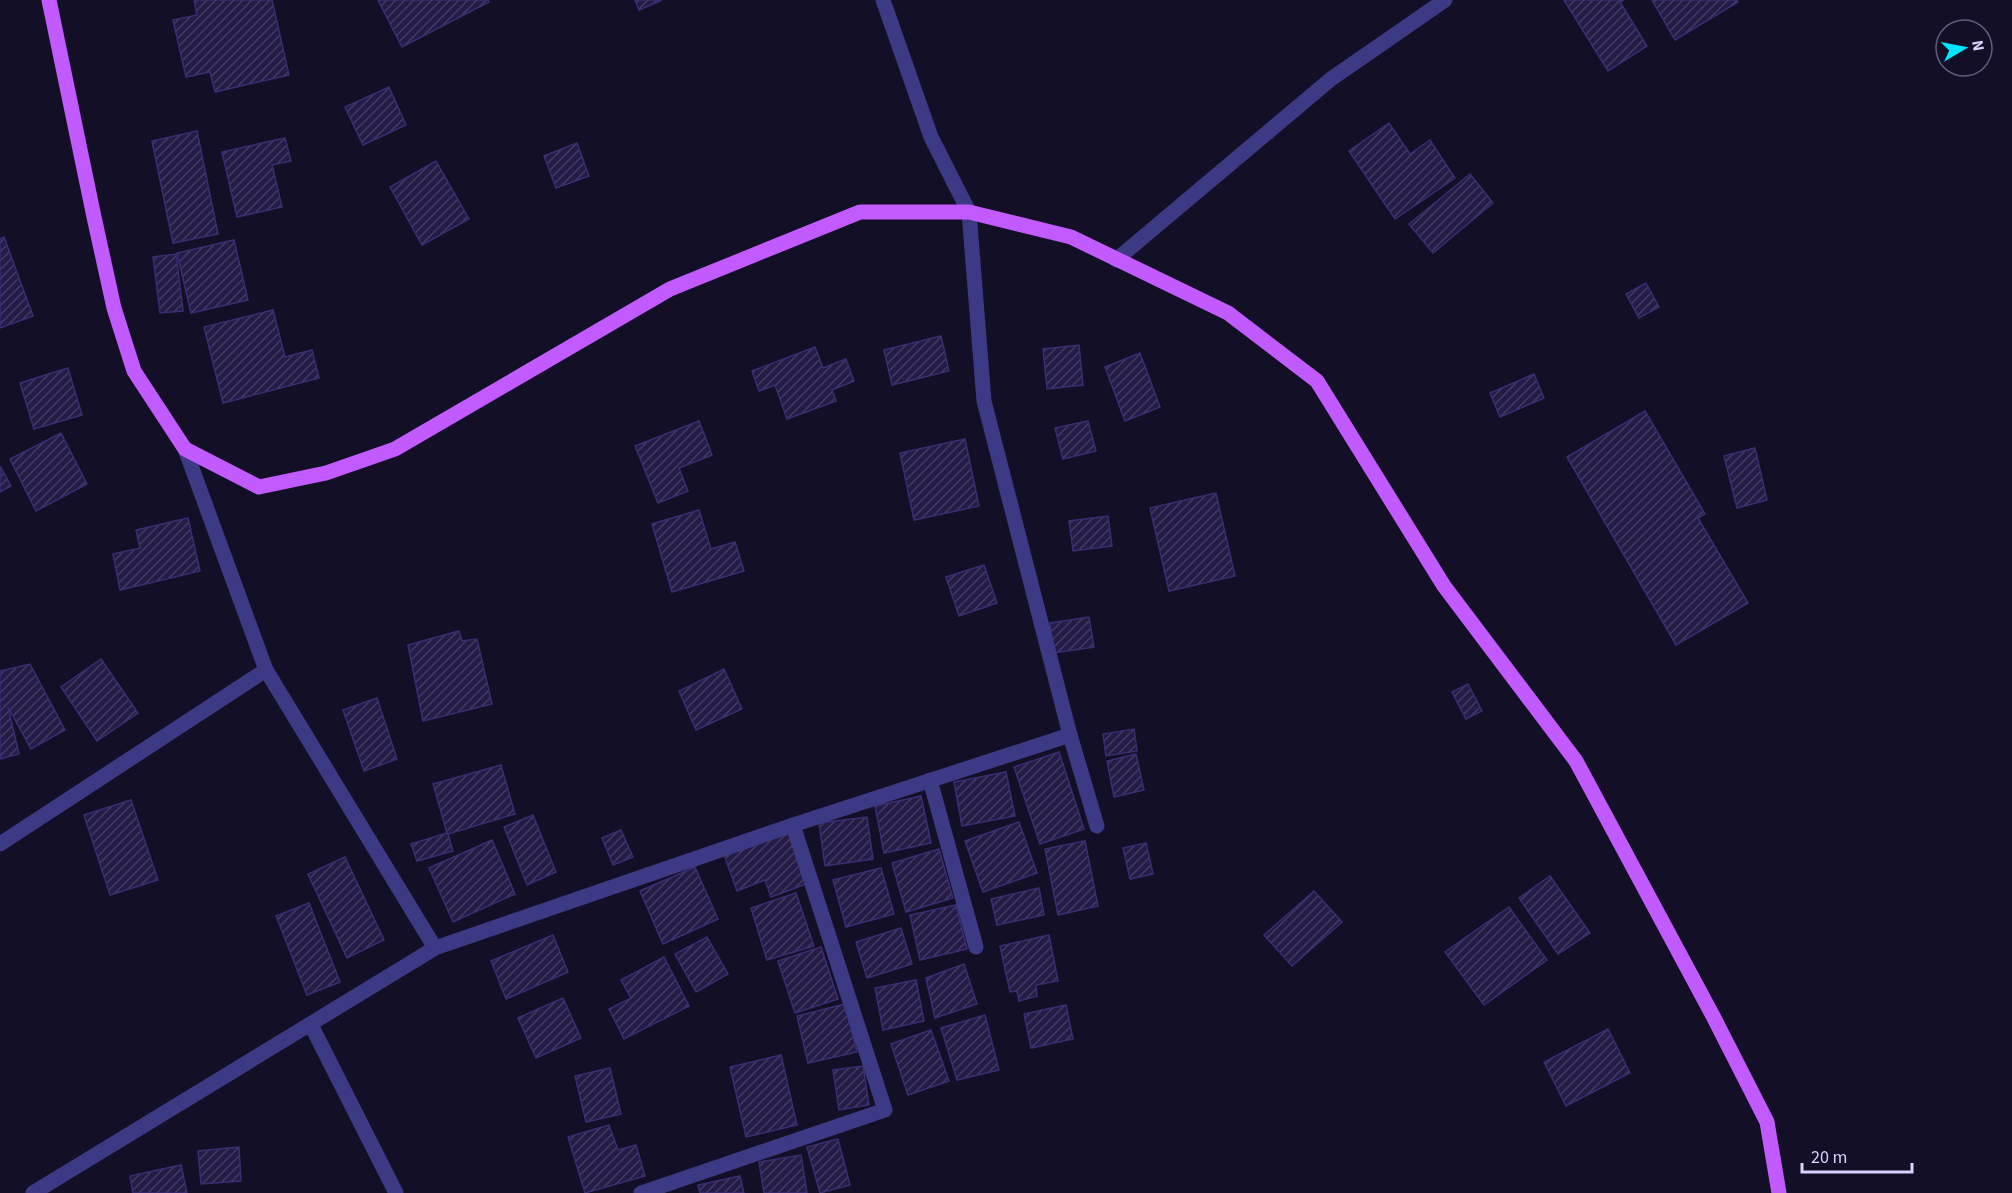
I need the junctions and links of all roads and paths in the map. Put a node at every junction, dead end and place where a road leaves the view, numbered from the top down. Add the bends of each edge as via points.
1 (49, 0) edge
2 (883, 0) edge
3 (1445, 0) edge
4 (969, 212) junction
5 (1116, 260) junction
6 (185, 449) junction
7 (266, 670) junction
8 (1070, 735) junction
9 (930, 780) junction
10 (793, 825) junction
11 (1097, 826) dead end
12 (0, 844) edge
13 (976, 947) dead end
14 (435, 948) junction
15 (311, 1025) junction
16 (33, 1193) edge
17 (396, 1193) edge
18 (641, 1193) edge
19 (1779, 1193) edge

1 - 6 main road via 114,308 134,371
2 - 4 street via 931,137
3 - 5 street via 1331,79
4 - 5 main road via 1071,237
4 - 6 main road via 860,212 722,267 670,289 395,448 326,473 259,487
4 - 8 street via 984,401
5 - 19 main road via 1228,313 1317,381 1444,586 1576,761 1767,1122
6 - 7 street
7 - 12 street
7 - 14 street
8 - 9 street
8 - 11 street
9 - 10 street
9 - 13 street
10 - 14 street
10 - 18 street via 885,1110
14 - 15 street
15 - 16 street
15 - 17 street

